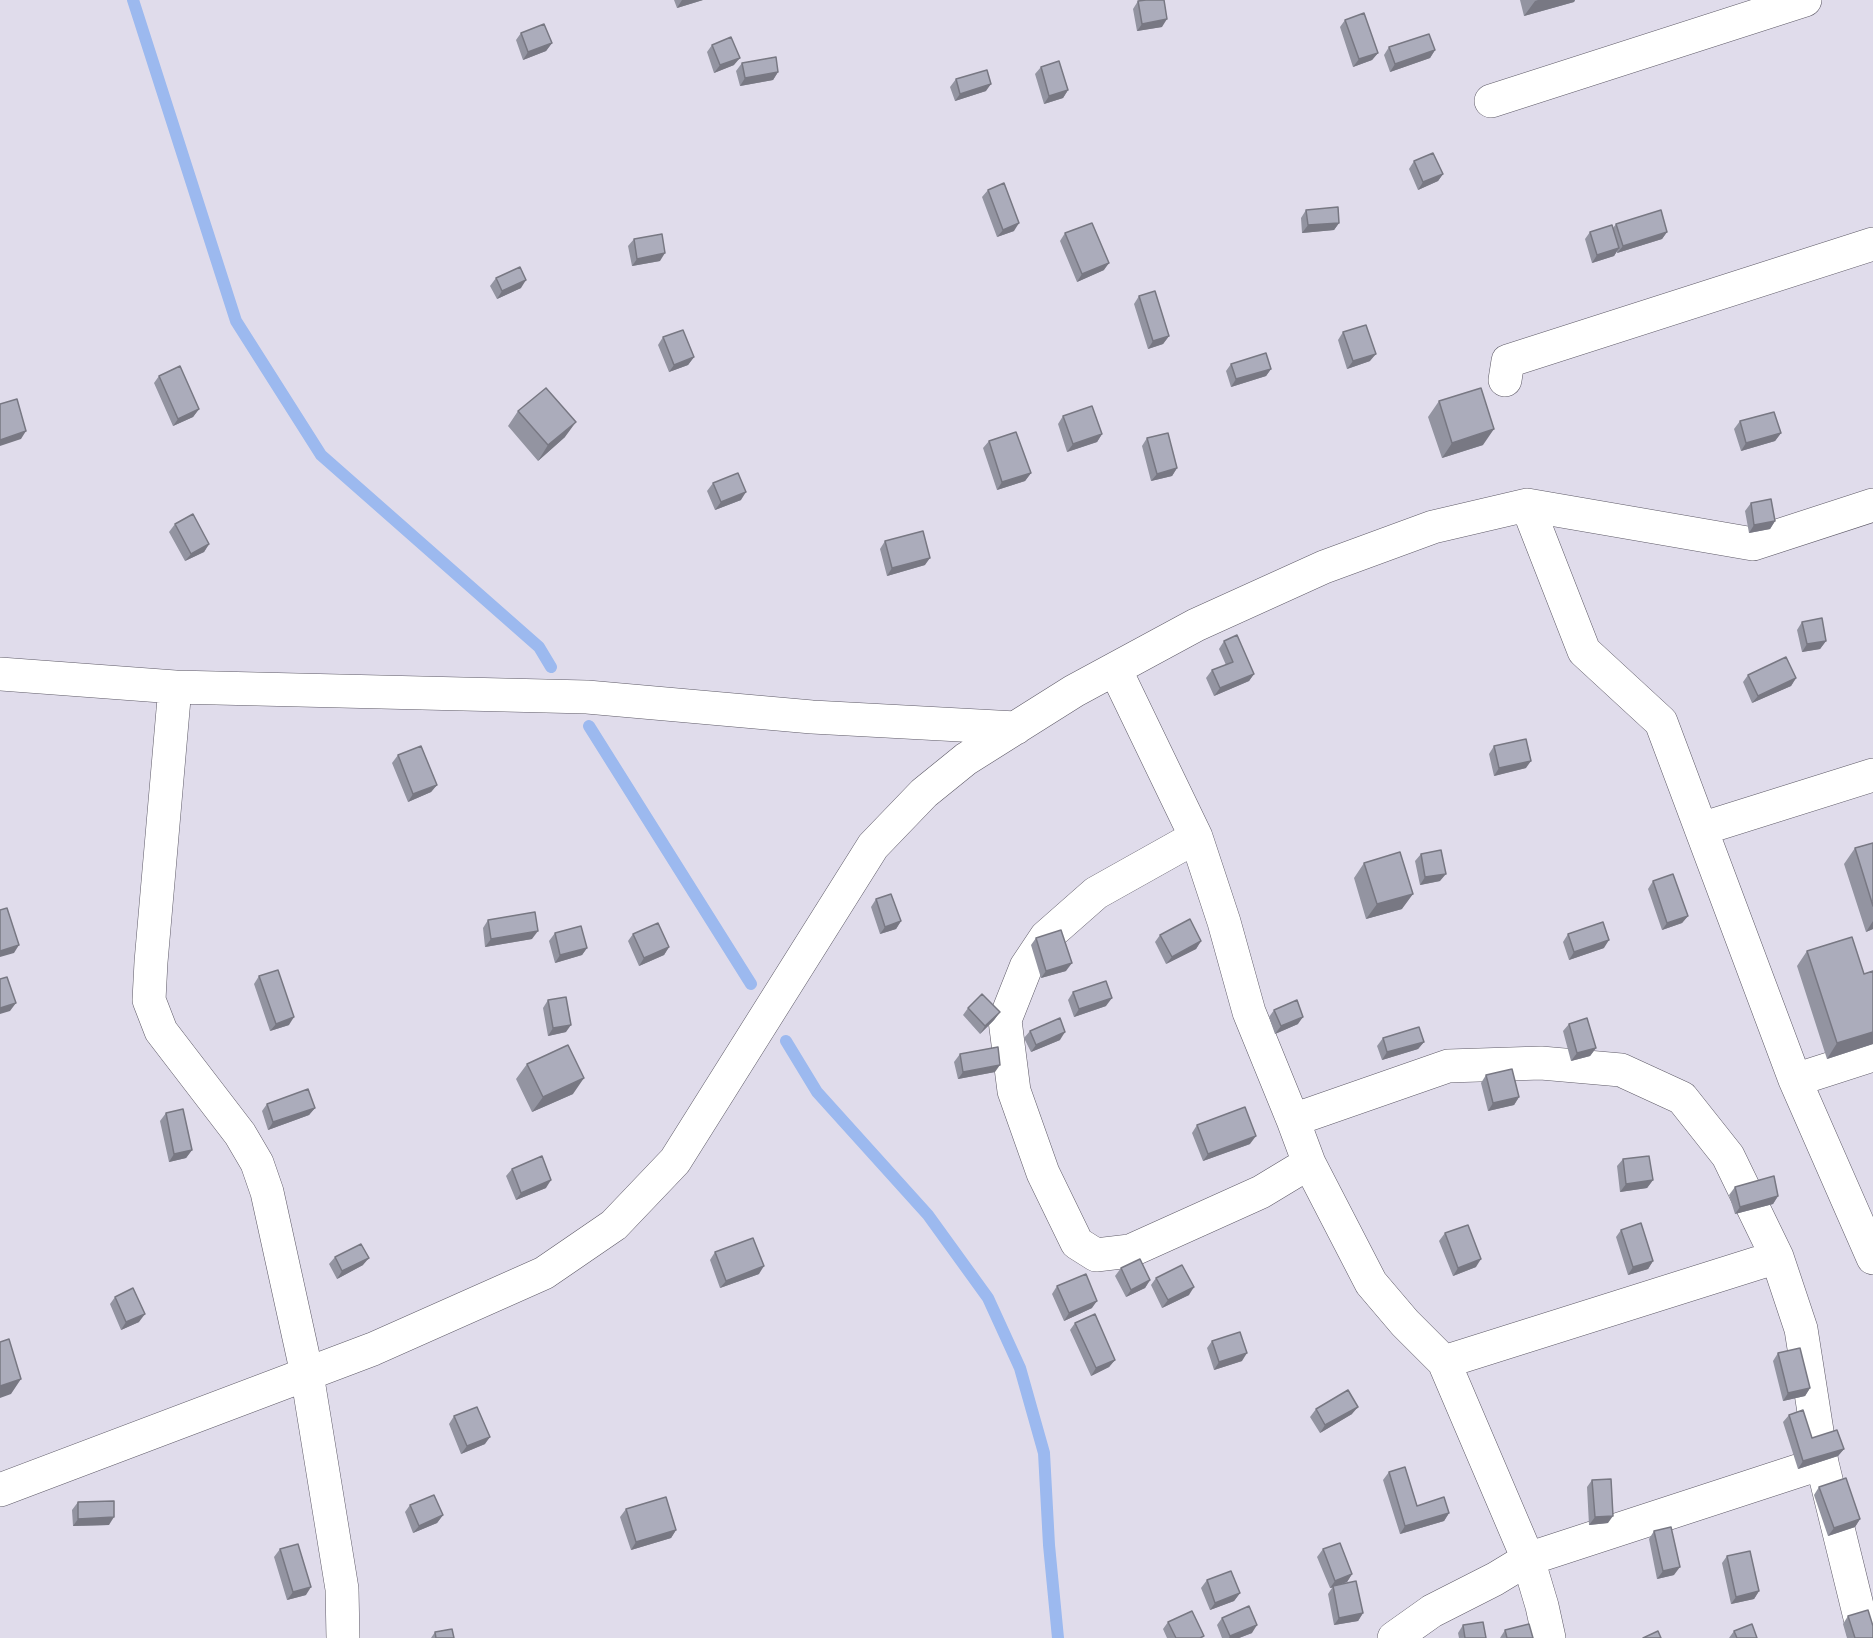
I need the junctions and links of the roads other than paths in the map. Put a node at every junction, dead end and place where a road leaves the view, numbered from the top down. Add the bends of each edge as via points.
1 (1805, 0) edge
2 (1491, 101) dead end
3 (1873, 244) edge
4 (1505, 380) dead end
5 (1527, 505) junction
6 (1873, 505) edge
7 (1114, 669) junction
8 (0, 674) edge
9 (175, 687) junction
10 (1016, 728) junction
11 (1873, 775) edge
12 (1701, 829) junction
13 (1196, 837) junction
14 (1873, 1055) edge
15 (1795, 1080) junction
16 (1293, 1120) junction
17 (1309, 1163) junction
18 (1777, 1257) junction
19 (1873, 1258) edge
20 (1444, 1362) junction
21 (307, 1374) junction
22 (1822, 1463) junction
23 (0, 1490) edge
24 (1528, 1559) junction
25 (343, 1638) edge
26 (1394, 1638) edge
27 (1549, 1638) edge
28 (1865, 1638) edge

1 - 2 street
3 - 4 street via 1508,361
5 - 6 street via 1753,544
5 - 7 street via 1433,527 1324,567 1196,625
5 - 12 street via 1584,651 1661,722
7 - 10 street
7 - 13 street
8 - 9 street
9 - 10 street via 587,697 812,717
9 - 21 street via 149,1000 161,1031 240,1134 257,1163 267,1192
10 - 21 street via 966,759 924,793 873,846 675,1161 614,1226 544,1273 373,1350
11 - 12 street
12 - 15 street
13 - 16 street via 1249,1012
13 - 17 street via 1096,893 1046,937 1026,967 1005,1020 1014,1091 1043,1173 1077,1242 1096,1255 1130,1251 1261,1192
14 - 15 street
15 - 19 street
16 - 17 street
16 - 18 street via 1448,1066 1541,1063 1621,1070 1682,1098 1728,1156
17 - 20 street via 1371,1282
18 - 20 street
18 - 22 street via 1801,1329
20 - 24 street
21 - 23 street
21 - 25 street via 342,1589
22 - 24 street
22 - 28 street
24 - 26 street via 1432,1611
24 - 27 street

